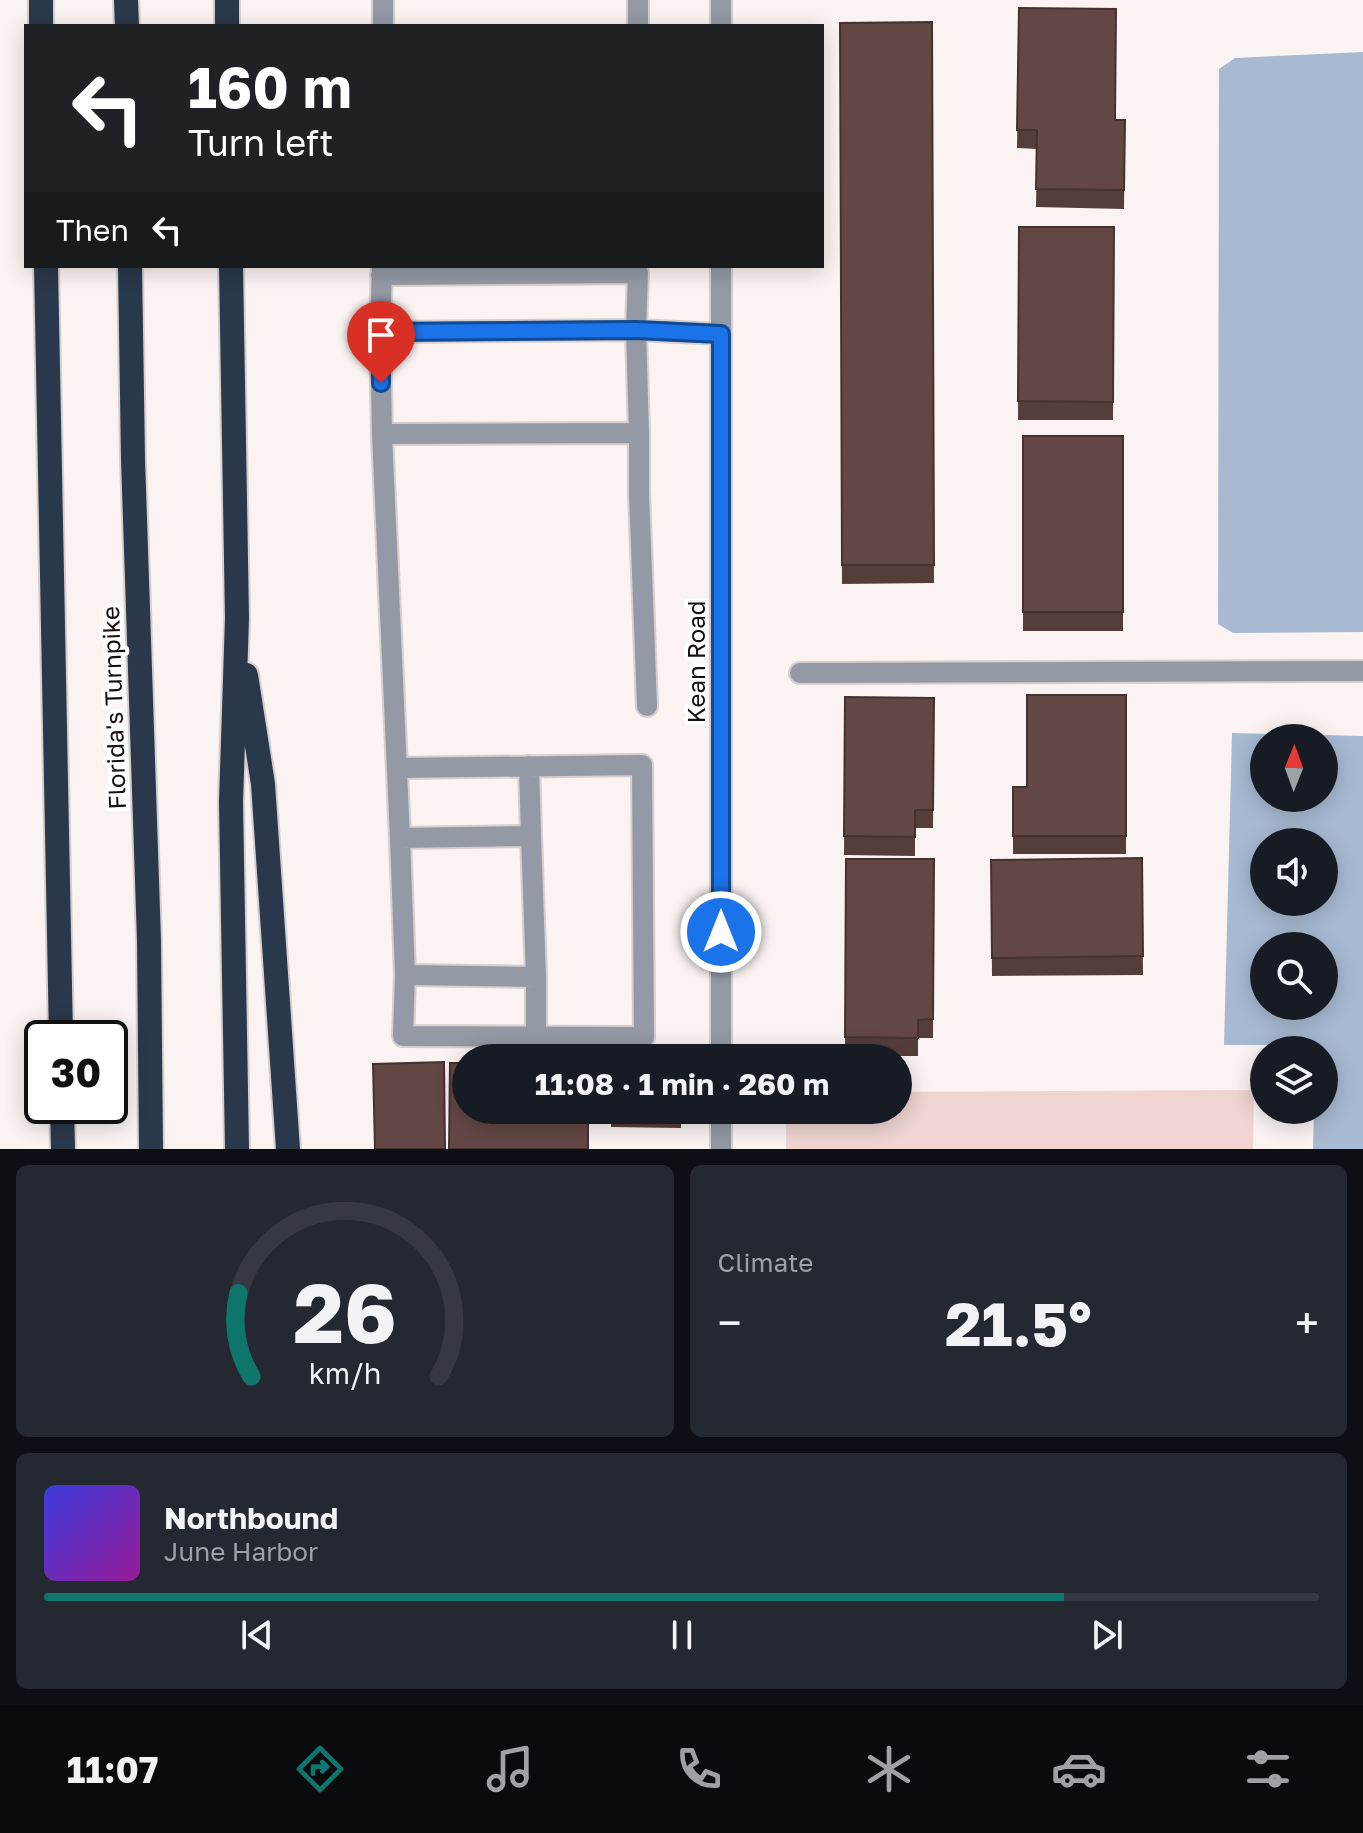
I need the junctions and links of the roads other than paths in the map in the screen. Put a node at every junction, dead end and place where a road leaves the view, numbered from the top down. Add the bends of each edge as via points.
1 (41, 0) edge
2 (126, 0) edge
3 (227, 0) edge
4 (383, 0) edge
5 (638, 0) edge
6 (721, 0) edge
7 (41, 24) edge
8 (127, 24) edge
9 (227, 24) edge
10 (383, 24) edge
11 (638, 24) edge
12 (721, 24) edge
13 (46, 268) edge
14 (130, 268) edge
15 (231, 268) edge
16 (721, 268) edge
17 (381, 270) edge
18 (638, 270) edge
19 (636, 330) junction
20 (380, 332) junction
21 (721, 334) junction
22 (639, 433) junction
23 (382, 434) junction
24 (237, 618) junction
25 (1363, 671) edge
26 (800, 673) dead end
27 (647, 706) dead end
28 (529, 766) junction
29 (397, 768) junction
30 (531, 836) junction
31 (400, 838) junction
32 (405, 975) junction
33 (536, 977) junction
34 (61, 1020) edge
35 (536, 1037) junction
36 (721, 1044) edge
37 (62, 1124) edge
38 (721, 1124) edge
39 (63, 1149) edge
40 (151, 1149) edge
41 (237, 1149) edge
42 (288, 1149) edge
43 (721, 1149) edge

1 - 7 highway
2 - 8 highway
3 - 9 highway
4 - 10 street
5 - 11 street
6 - 12 street
13 - 34 highway
14 - 40 highway, Florida's Turnpike
15 - 24 highway
16 - 21 street, Kean Road
17 - 18 street
17 - 20 street
18 - 19 street
19 - 20 street
19 - 21 street
19 - 22 street
20 - 23 street
21 - 36 street, Kean Road
22 - 23 street
22 - 27 street
23 - 29 street
24 - 41 highway via 231,802
24 - 42 highway via 263,784
25 - 26 street
28 - 29 street
28 - 30 street
28 - 35 street via 642,765 644,1037
29 - 31 street
30 - 31 street
30 - 33 street
31 - 32 street
32 - 33 street
32 - 35 street via 403,1036
33 - 35 street
37 - 39 highway
38 - 43 street

